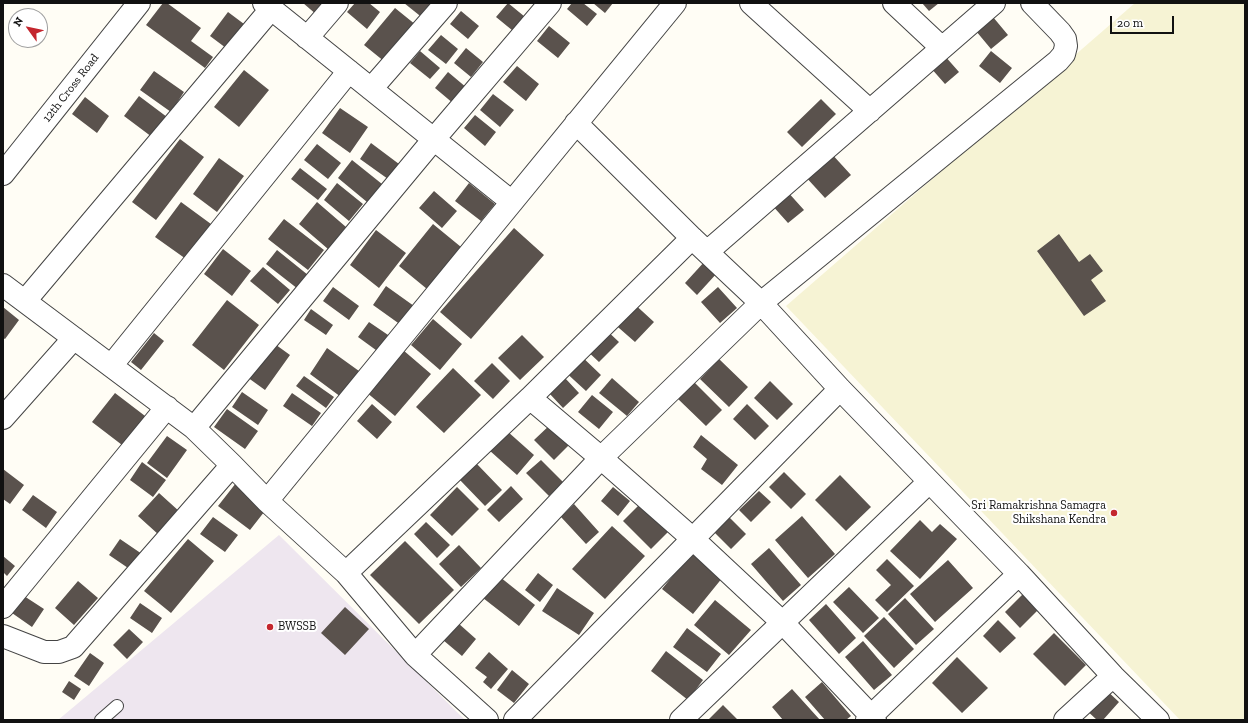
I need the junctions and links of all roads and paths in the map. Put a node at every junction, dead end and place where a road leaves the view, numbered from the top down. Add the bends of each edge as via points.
1 (139, 3) edge
2 (337, 3) edge
3 (446, 3) edge
4 (550, 3) edge
5 (675, 3) edge
6 (752, 3) edge
7 (894, 3) edge
8 (994, 3) edge
9 (1032, 3) edge
10 (267, 6) edge
11 (307, 38) junction
12 (942, 48) junction
13 (350, 71) junction
14 (371, 89) junction
15 (870, 111) junction
16 (576, 123) junction
17 (434, 139) junction
18 (3, 174) edge
19 (512, 202) junction
20 (700, 245) junction
21 (3, 285) edge
22 (24, 301) junction
23 (761, 303) junction
24 (74, 338) junction
25 (111, 366) junction
26 (840, 388) junction
27 (530, 398) junction
28 (166, 407) junction
29 (3, 418) edge
30 (194, 428) junction
31 (601, 458) junction
32 (232, 466) junction
33 (930, 482) junction
34 (266, 502) junction
35 (693, 538) junction
36 (346, 573) junction
37 (1019, 574) junction
38 (3, 607) edge
39 (783, 622) junction
40 (3, 636) edge
41 (415, 655) junction
42 (1114, 676) junction
43 (116, 706) dead end
44 (872, 719) edge
45 (101, 720) edge
46 (487, 720) edge
47 (515, 720) edge
48 (681, 720) edge
49 (1065, 720) edge
50 (1158, 720) edge

1 - 18 street, 12th Cross Road
2 - 11 street
3 - 14 street
4 - 17 street
5 - 16 street
6 - 15 street
7 - 12 street
8 - 12 street
9 - 23 street via 1065,39 1064,54 1058,61
10 - 11 street
10 - 22 street
11 - 13 street
12 - 15 street
13 - 14 street
13 - 25 street
14 - 17 street
15 - 20 street
16 - 19 street
16 - 20 street
17 - 19 street
17 - 30 street
19 - 34 street
20 - 23 street
20 - 27 street
21 - 22 street
22 - 24 street
23 - 26 street
23 - 31 street
24 - 25 street
24 - 29 street
25 - 28 street
26 - 33 street
26 - 35 street
27 - 31 street
27 - 36 street
28 - 30 street
28 - 38 street
30 - 32 street
31 - 35 street
31 - 41 street
32 - 34 street
32 - 40 street via 73,647 59,652 44,652
33 - 37 street
33 - 39 street
34 - 36 street
35 - 39 street
35 - 47 street
36 - 41 street
37 - 42 street
37 - 44 street
39 - 44 street
39 - 48 street
41 - 46 street
42 - 49 street
42 - 50 street
43 - 45 lane

